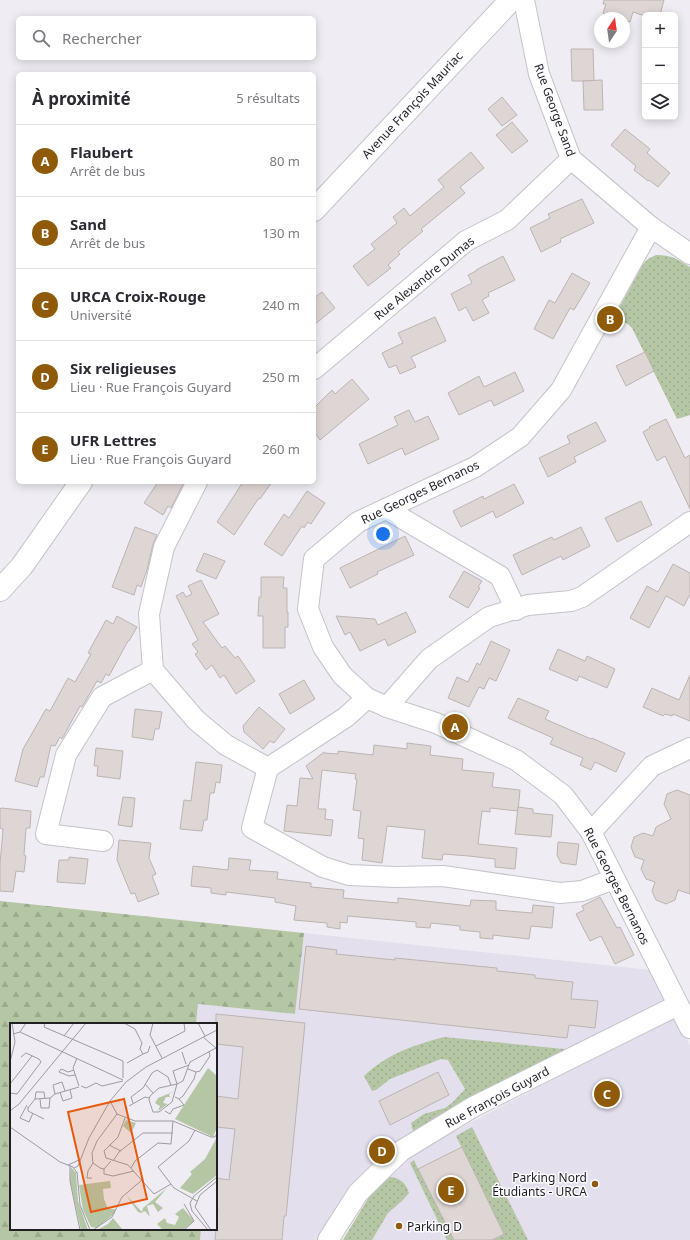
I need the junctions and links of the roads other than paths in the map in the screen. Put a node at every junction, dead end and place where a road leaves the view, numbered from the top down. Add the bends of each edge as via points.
1 (520, 2) edge
2 (571, 159) junction
3 (316, 208) edge
4 (651, 227) junction
5 (690, 254) edge
6 (316, 367) edge
7 (80, 484) edge
8 (196, 484) edge
9 (386, 509) junction
10 (690, 522) edge
11 (0, 590) edge
12 (516, 610) junction
13 (153, 670) junction
14 (367, 698) junction
15 (387, 707) junction
16 (690, 748) edge
17 (268, 768) junction
18 (591, 832) junction
19 (103, 841) dead end
20 (614, 878) junction
21 (678, 1005) junction
22 (690, 1028) edge
23 (328, 1240) edge

1 - 2 street, Rue George Sand via 539,74
1 - 3 street, Avenue François Mauriac
2 - 4 street, Rue George Sand
2 - 6 street, Rue Alexandre Dumas via 506,220 466,241
4 - 5 street, Rue George Sand
4 - 9 street, Rue Georges Bernanos via 561,390 520,437 475,467
7 - 11 street via 22,566
8 - 13 street via 162,554 149,614
9 - 12 street via 500,576
9 - 14 street, Rue Georges Bernanos via 358,522 314,559 308,609 323,647 342,676
10 - 12 street via 582,597
12 - 15 street via 489,617 429,659
13 - 17 street via 196,720 226,745
13 - 19 street via 102,698 66,755 46,834
14 - 15 street, Rue Georges Bernanos
14 - 17 street via 346,717
15 - 18 street, Rue Georges Bernanos via 436,723 516,760 563,795
16 - 18 street via 652,766
17 - 20 street via 252,828 323,867 349,875 443,876 560,893 582,891
18 - 20 street, Rue Georges Bernanos
20 - 21 street, Rue Georges Bernanos
21 - 22 street, Rue Georges Bernanos
21 - 23 street, Rue François Guyard via 473,1107 401,1151 358,1193

